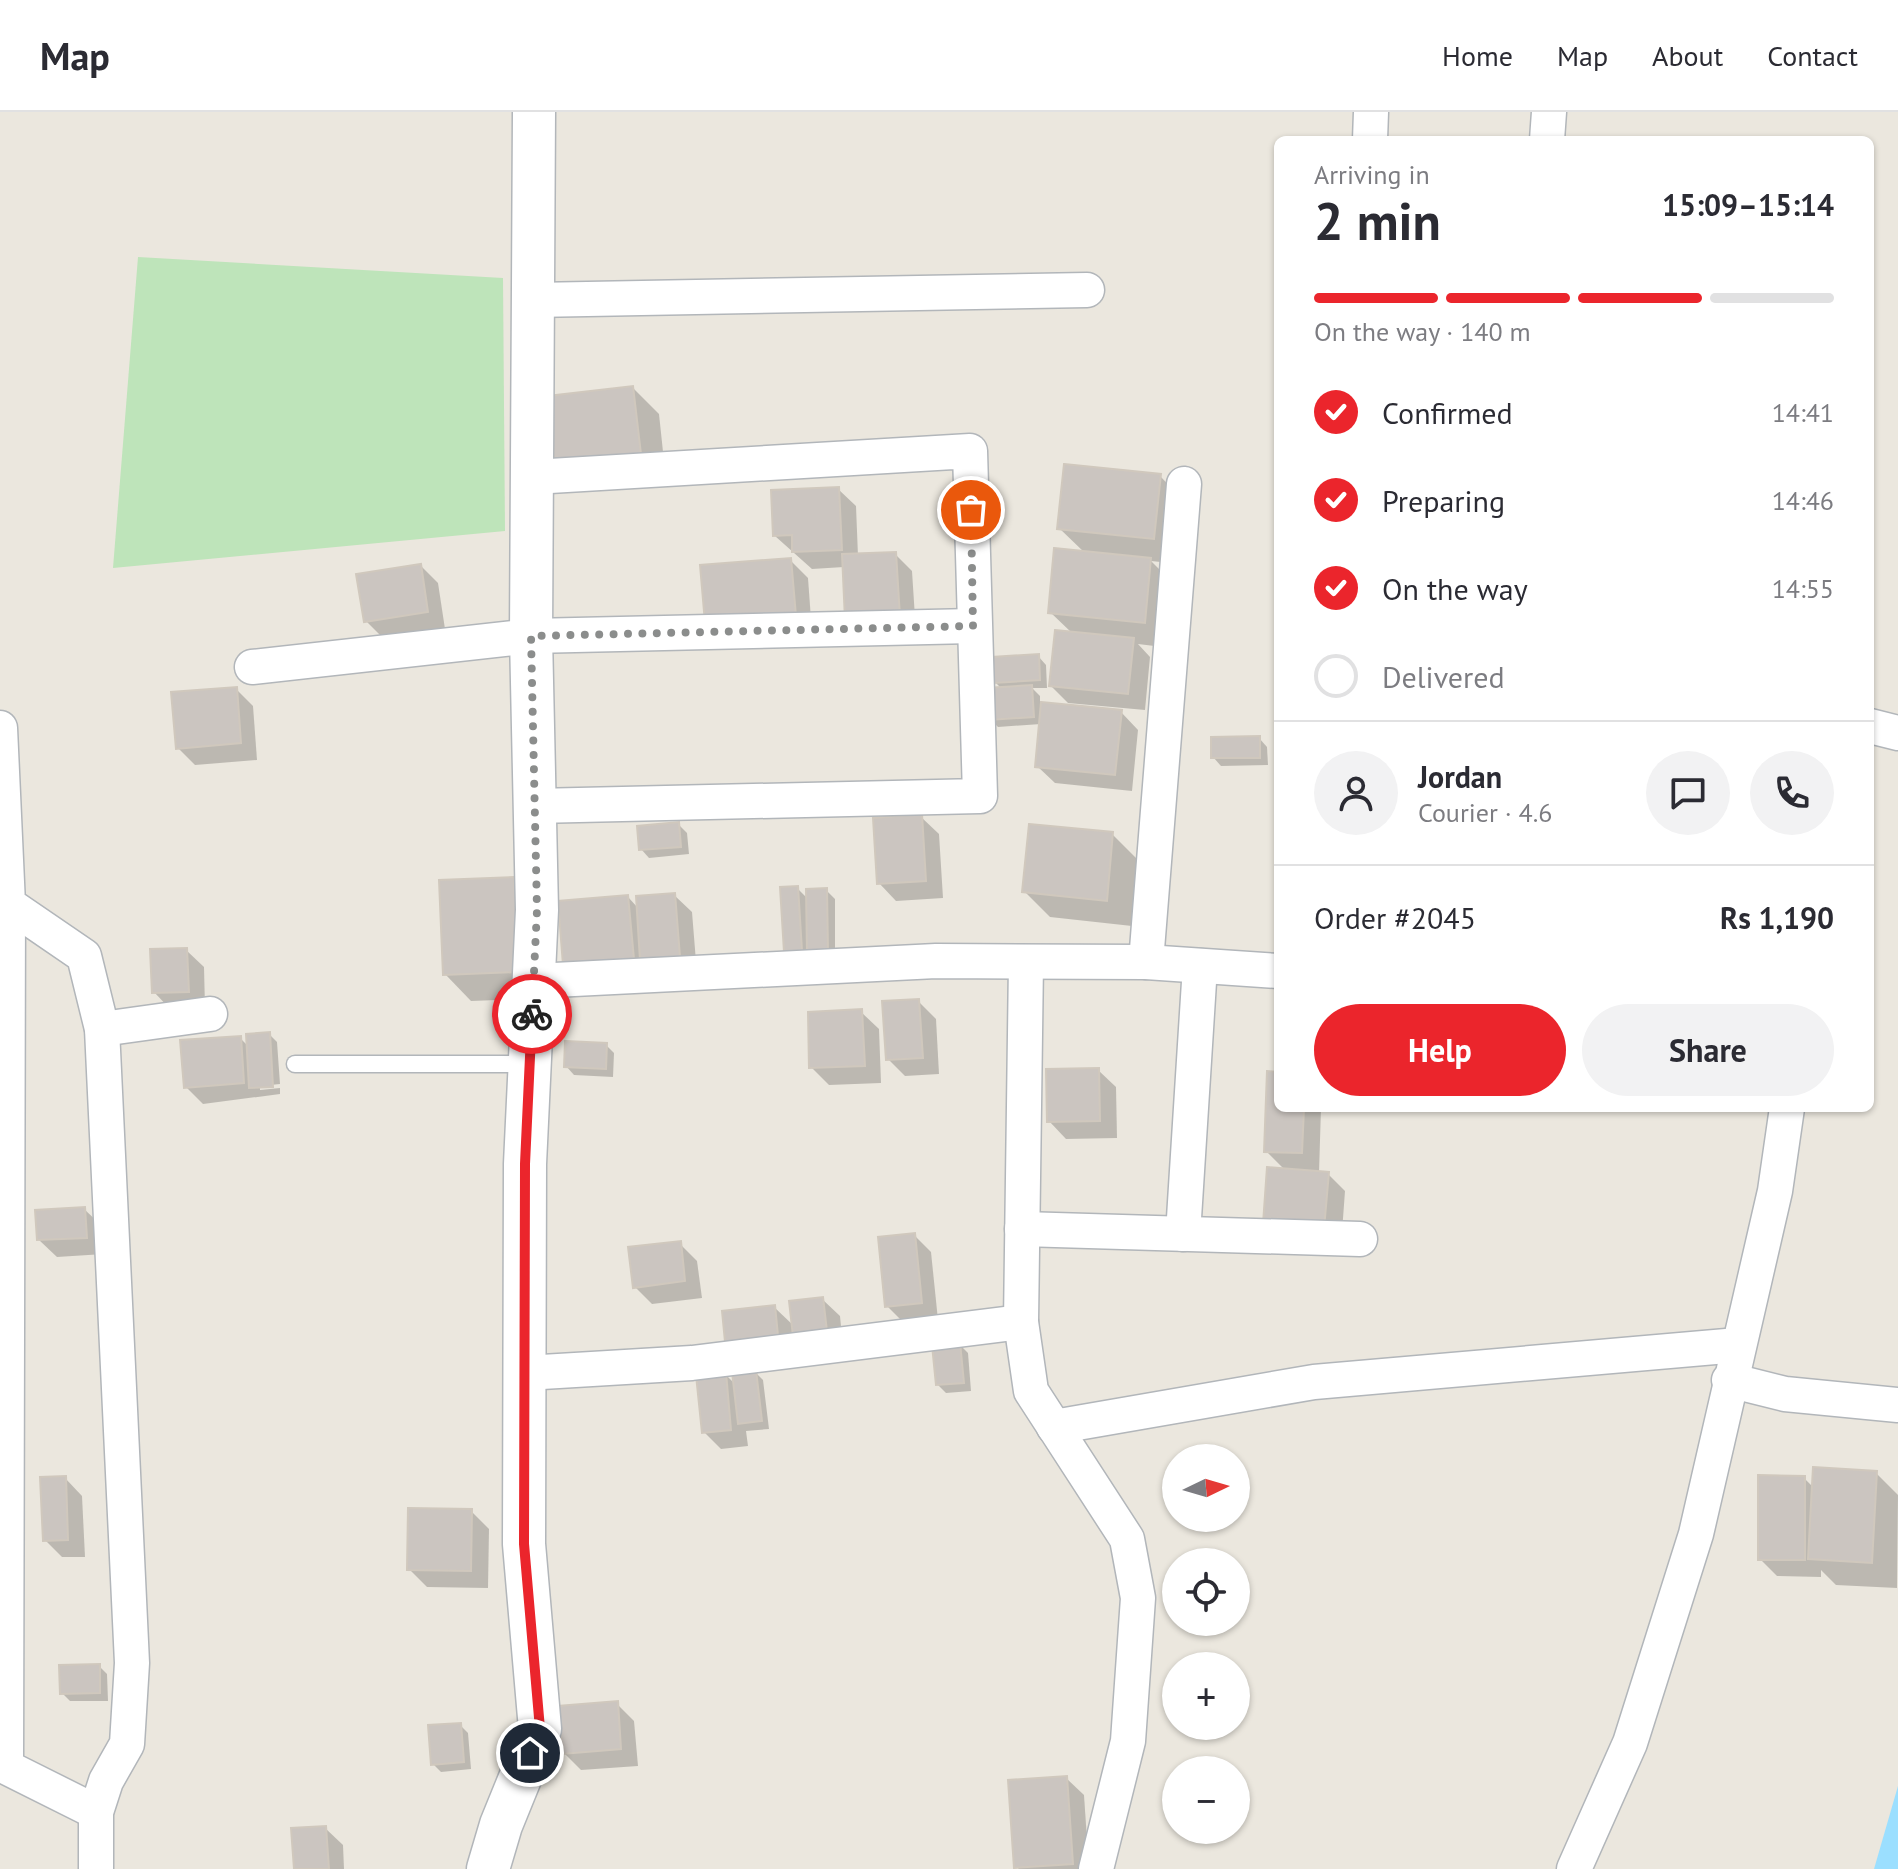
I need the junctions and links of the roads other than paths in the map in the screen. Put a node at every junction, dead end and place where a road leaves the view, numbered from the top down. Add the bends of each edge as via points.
1 (534, 112) edge
2 (1371, 112) edge
3 (1549, 112) edge
4 (1370, 136) edge
5 (1547, 136) edge
6 (1087, 290) dead end
7 (533, 300) junction
8 (533, 477) junction
9 (1184, 484) dead end
10 (973, 626) junction
11 (531, 636) junction
12 (252, 667) dead end
13 (1874, 727) edge
14 (0, 728) edge
15 (1898, 733) edge
16 (535, 806) junction
17 (8, 904) junction
18 (1026, 962) junction
19 (1146, 962) junction
20 (1200, 966) junction
21 (1274, 971) edge
22 (534, 981) junction
23 (210, 1014) dead end
24 (102, 1029) junction
25 (295, 1064) dead end
26 (530, 1064) junction
27 (1786, 1112) edge
28 (1022, 1229) junction
29 (1183, 1234) junction
30 (1360, 1239) dead end
31 (1021, 1322) junction
32 (1738, 1345) junction
33 (525, 1373) junction
34 (1729, 1380) junction
35 (1898, 1405) edge
36 (1054, 1427) junction
37 (96, 1812) junction
38 (96, 1869) edge
39 (488, 1869) edge
40 (1096, 1869) edge
41 (1574, 1869) edge

1 - 7 street
2 - 4 street
3 - 5 street
6 - 7 street
7 - 8 street
8 - 10 street via 970,451
8 - 11 street
9 - 19 street
10 - 11 street
10 - 16 street via 980,796
11 - 12 street
11 - 16 street
13 - 15 street
14 - 17 street
16 - 22 street
17 - 24 street via 84,956
17 - 37 street via 6,1767
18 - 19 street
18 - 22 street via 936,961
18 - 28 street
19 - 20 street
20 - 21 street
20 - 29 street
22 - 26 street
23 - 24 street
24 - 37 street via 132,1663 127,1744
25 - 26 lane
26 - 33 street
27 - 32 street via 1775,1191
28 - 29 street
28 - 31 street
29 - 30 street
31 - 33 street via 708,1361
31 - 36 street via 1031,1391
32 - 34 street
32 - 36 street via 1314,1382
33 - 39 street via 524,1544 540,1729
34 - 35 street via 1785,1394
34 - 41 street via 1696,1534 1630,1743
36 - 40 street via 1127,1539 1138,1598 1128,1741
37 - 38 street

